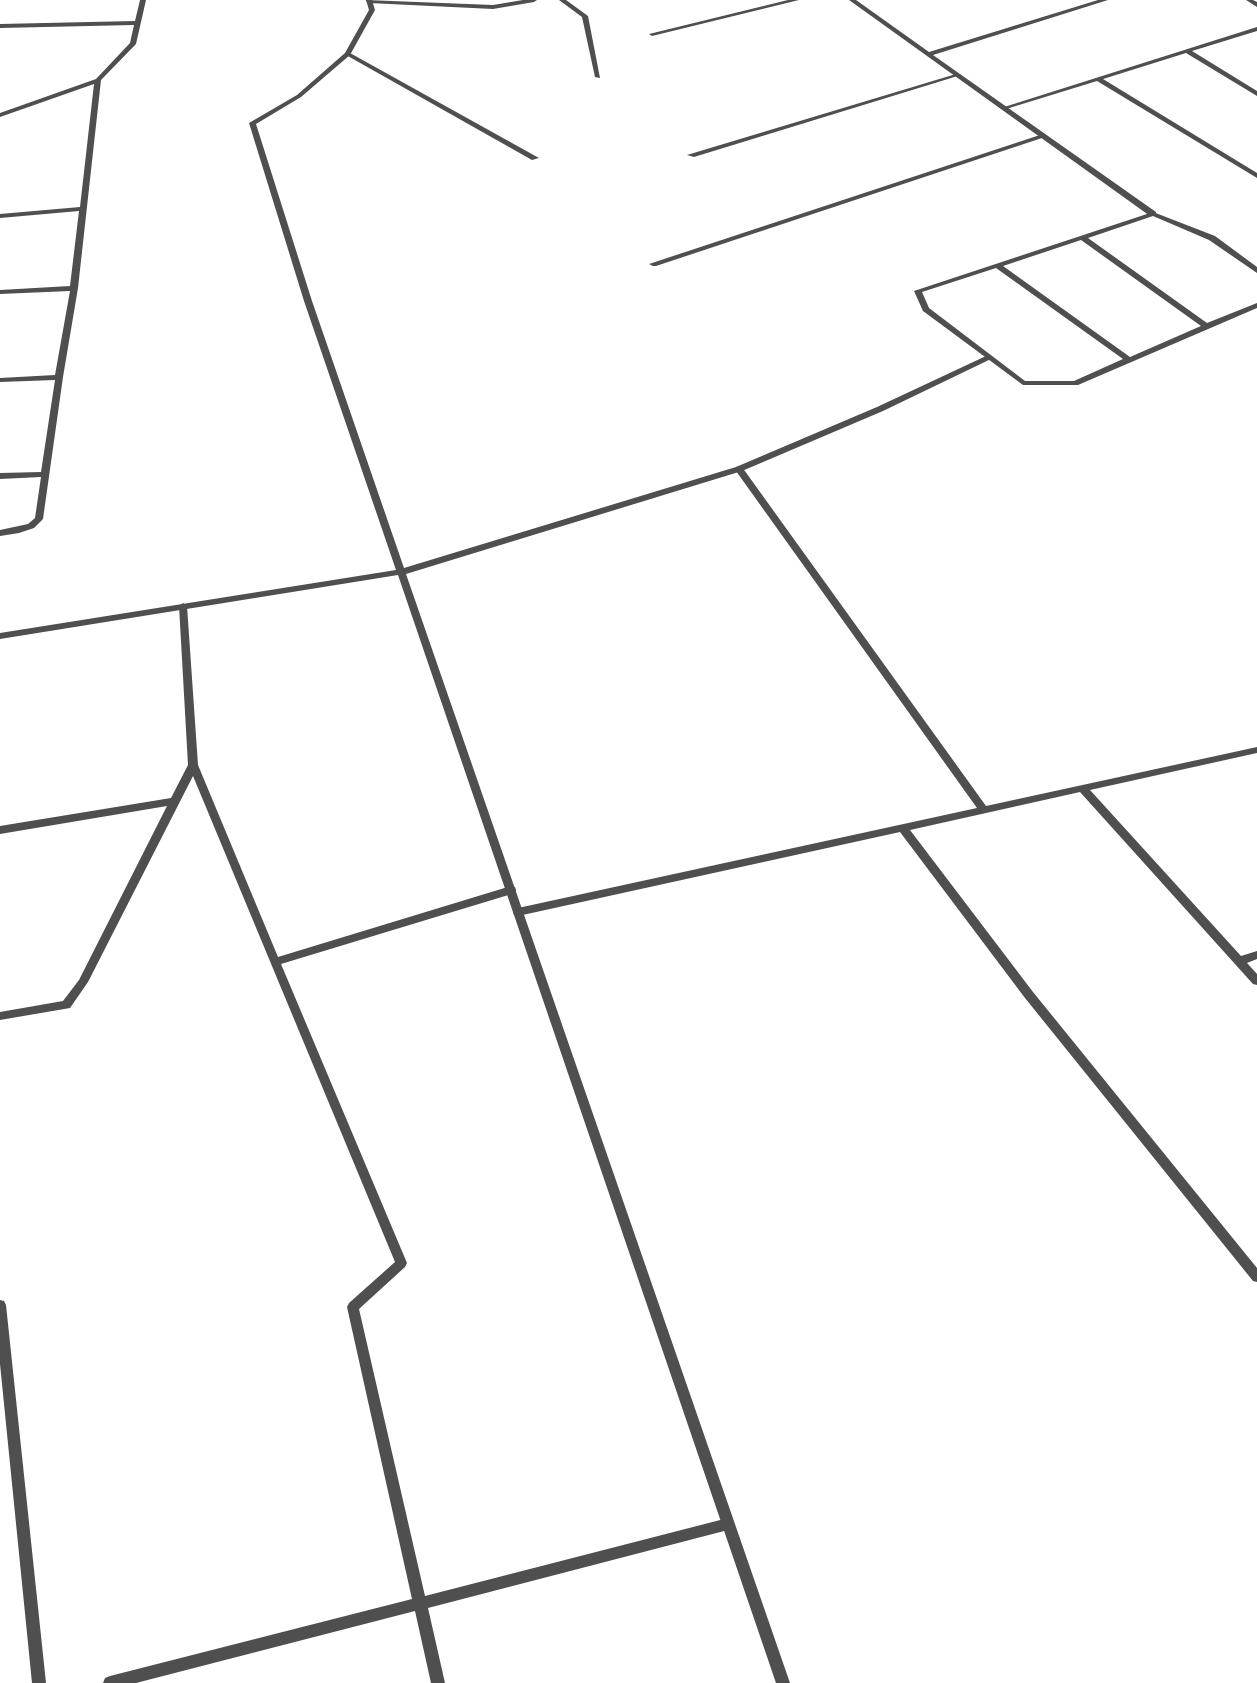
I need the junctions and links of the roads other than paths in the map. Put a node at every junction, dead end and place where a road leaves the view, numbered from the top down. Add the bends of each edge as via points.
1 (143, 0) edge
2 (371, 0) edge
3 (495, 0) edge
4 (534, 0) edge
5 (562, 0) edge
6 (796, 0) edge
7 (852, 0) edge
8 (1105, 0) edge
9 (1249, 0) edge
10 (1257, 5) edge
11 (492, 7) junction
12 (137, 23) junction
13 (0, 26) edge
14 (1257, 30) edge
15 (652, 34) dead end
16 (1186, 51) junction
17 (348, 54) junction
18 (928, 54) junction
19 (958, 75) junction
20 (598, 77) dead end
21 (1098, 79) junction
22 (98, 80) junction
23 (1257, 94) edge
24 (1004, 108) junction
25 (0, 115) edge
26 (1043, 136) junction
27 (691, 155) dead end
28 (535, 158) dead end
29 (1257, 176) edge
30 (82, 209) junction
31 (1153, 214) junction
32 (0, 216) edge
33 (1082, 237) junction
34 (653, 264) dead end
35 (997, 265) junction
36 (1257, 271) edge
37 (74, 288) junction
38 (0, 292) edge
39 (1257, 305) edge
40 (1206, 326) junction
41 (989, 358) junction
42 (1129, 360) junction
43 (59, 377) junction
44 (0, 380) edge
45 (739, 469) junction
46 (45, 474) junction
47 (0, 476) edge
48 (0, 533) edge
49 (402, 572) junction
50 (184, 606) junction
51 (0, 636) edge
52 (1257, 750) edge
53 (193, 765) junction
54 (1082, 788) junction
55 (175, 801) junction
56 (984, 810) junction
57 (903, 828) junction
58 (0, 830) edge
59 (511, 890) junction
60 (518, 912) junction
61 (1257, 955) edge
62 (1239, 961) junction
63 (275, 962) junction
64 (1257, 981) edge
65 (0, 1016) edge
66 (1257, 1277) edge
67 (0, 1305) edge
68 (728, 1524) junction
69 (420, 1603) junction
70 (40, 1683) edge
71 (110, 1683) edge
72 (438, 1683) edge
73 (783, 1683) edge

1 - 12 street
2 - 11 street
2 - 17 street via 372,10
3 - 11 street
4 - 11 street
5 - 20 street via 586,16
6 - 15 street
7 - 18 street
8 - 18 street
9 - 10 street
12 - 13 street
12 - 22 street via 133,44
14 - 16 street
16 - 21 street
16 - 23 street
17 - 28 street
17 - 49 street via 299,96 252,123 308,301
18 - 19 street
19 - 24 street
19 - 27 street
21 - 24 street
21 - 29 street
22 - 25 street
22 - 30 street
24 - 26 street
26 - 31 street
26 - 34 street
30 - 32 street
30 - 37 street
31 - 33 street
31 - 36 street via 1212,238
33 - 35 street
33 - 40 street
35 - 41 street via 918,291 926,309
35 - 42 street
37 - 38 street
37 - 43 street
39 - 40 street
40 - 42 street
41 - 42 street via 1023,383 1075,383
41 - 45 street
43 - 44 street
43 - 46 street
45 - 49 street
45 - 56 street
46 - 47 street
46 - 48 street via 39,519 31,526
49 - 50 street
49 - 59 street
50 - 51 street
50 - 53 street
52 - 54 street
53 - 55 street
53 - 63 street
54 - 56 street
54 - 62 street
55 - 58 street
55 - 65 street via 83,982 66,1005
56 - 57 street
57 - 60 street
57 - 66 street via 1030,995
59 - 60 street
59 - 63 street
60 - 68 street
61 - 62 street
62 - 64 street
63 - 69 street via 401,1264 354,1307
67 - 70 street
68 - 69 street
68 - 73 street
69 - 71 street
69 - 72 street

